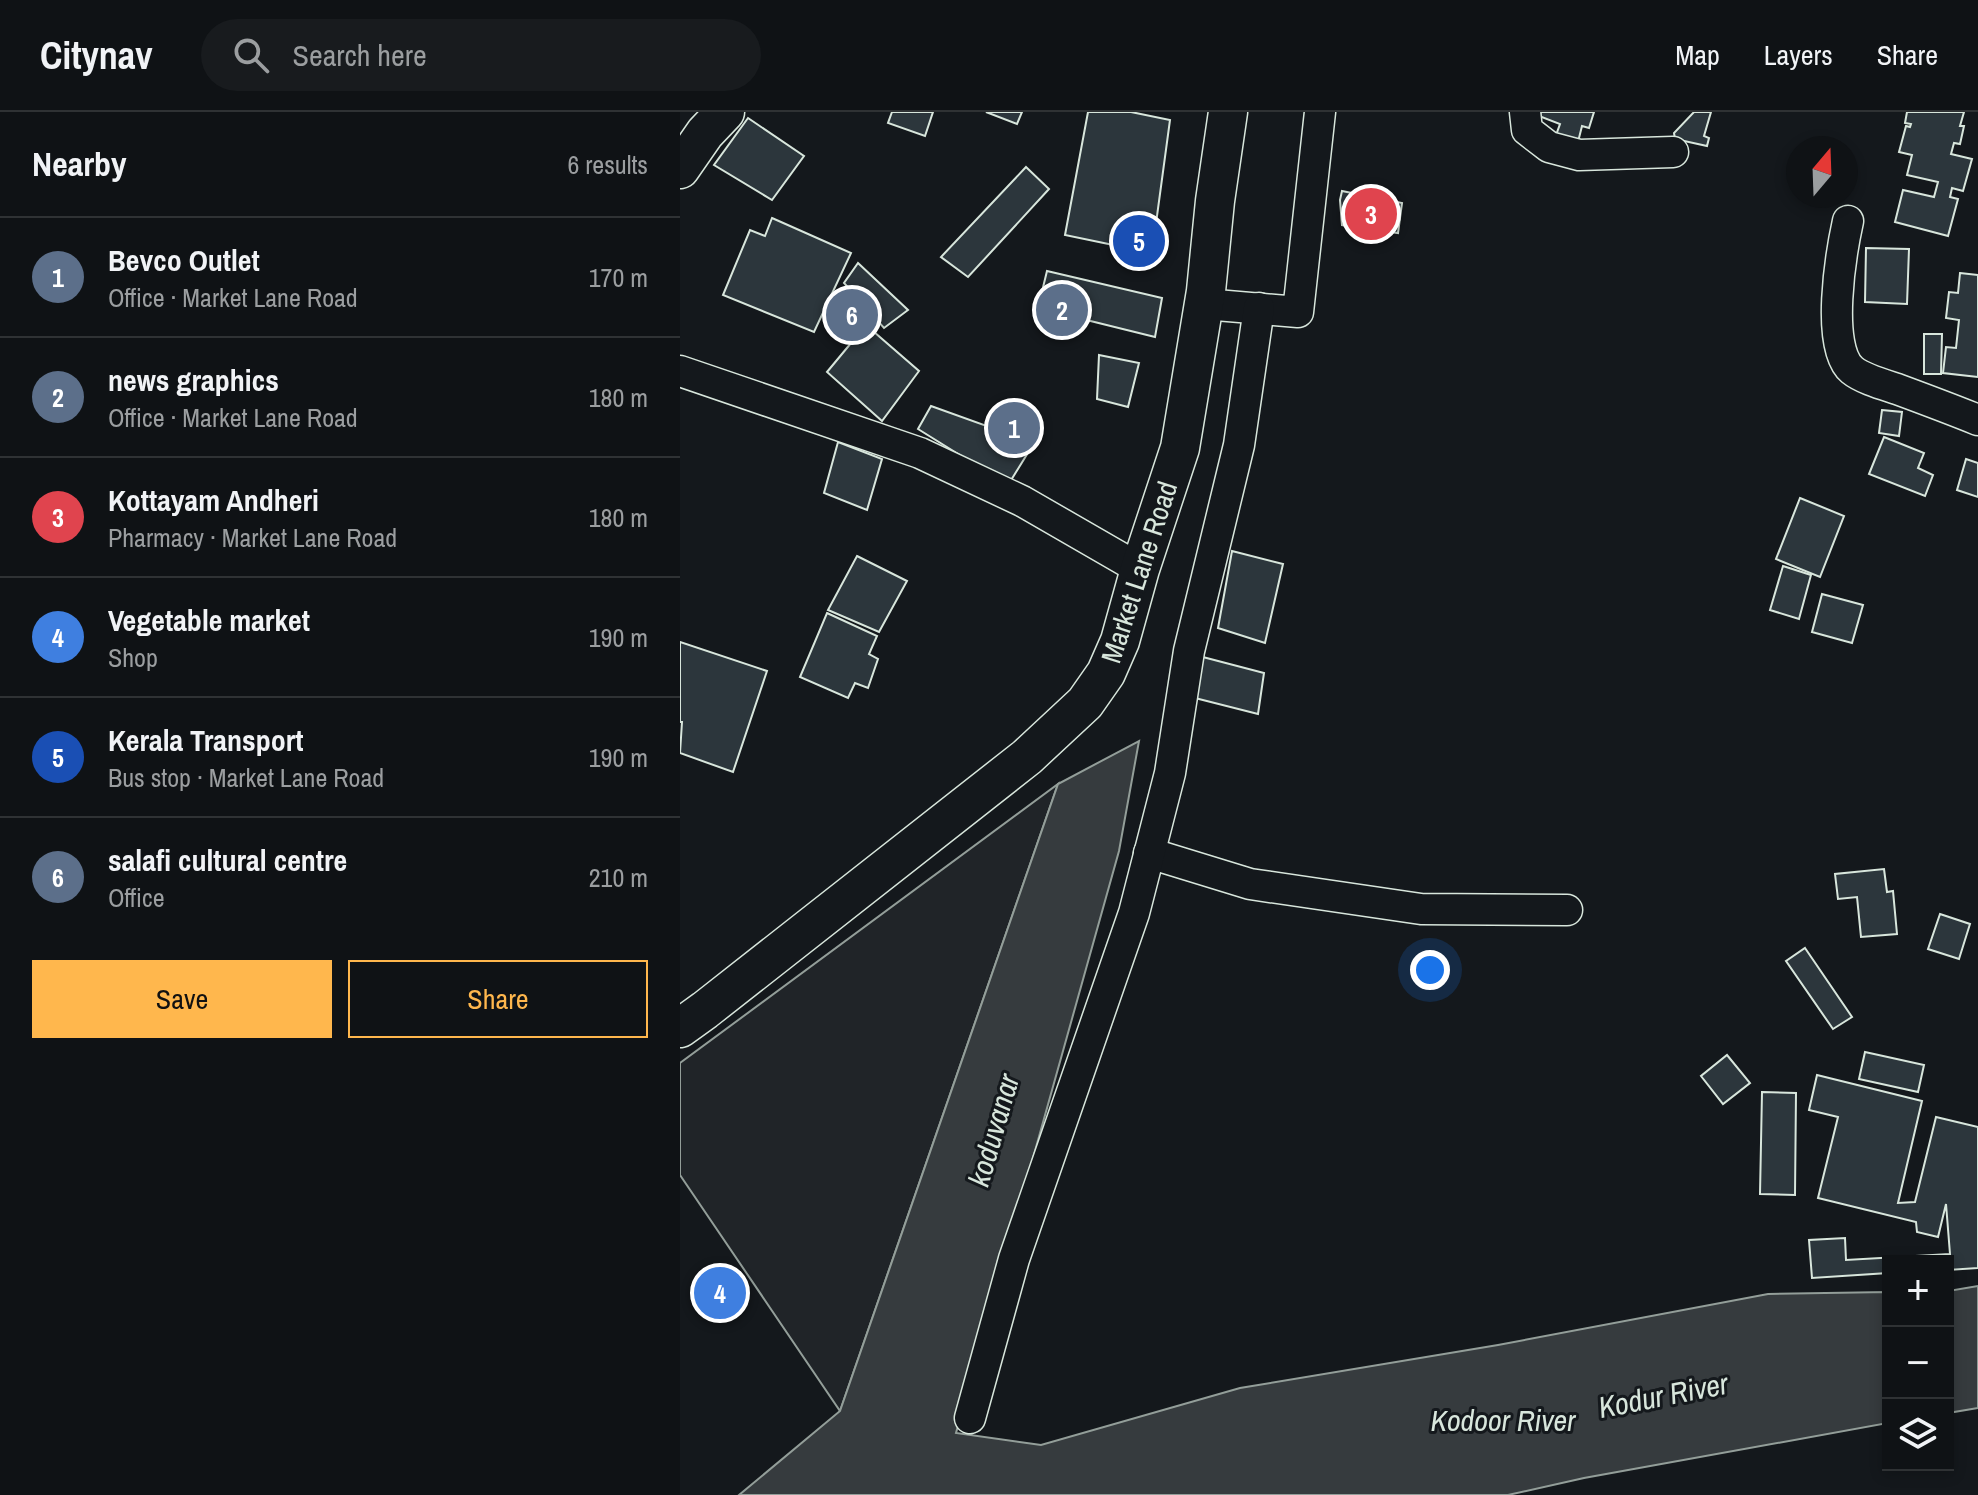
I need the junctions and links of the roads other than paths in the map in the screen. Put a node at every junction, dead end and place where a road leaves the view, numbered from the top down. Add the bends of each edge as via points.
1 (725, 112) edge
2 (1228, 112) edge
3 (1320, 112) edge
4 (1525, 112) edge
5 (1673, 152) dead end
6 (680, 169) edge
7 (1848, 221) dead end
8 (1204, 304) junction
9 (1259, 308) junction
10 (680, 371) edge
11 (1978, 420) edge
12 (1140, 569) junction
13 (1149, 853) junction
14 (1567, 910) dead end
15 (680, 1028) edge
16 (970, 1418) dead end

1 - 6 main road
2 - 8 main road, Market Lane Road
3 - 9 street via 1298,312
4 - 5 street via 1527,130 1549,147 1579,155
7 - 11 street via 1837,313 1840,350 1851,369
8 - 9 street
8 - 12 main road, Market Lane Road via 1180,448
9 - 13 street via 1239,445 1189,651 1170,773
10 - 12 street via 920,453 1022,501
12 - 15 main road, Market Lane Road via 1120,641 1085,703 1027,757
13 - 14 street via 1250,884 1421,909
13 - 16 street via 1134,913 1014,1259

